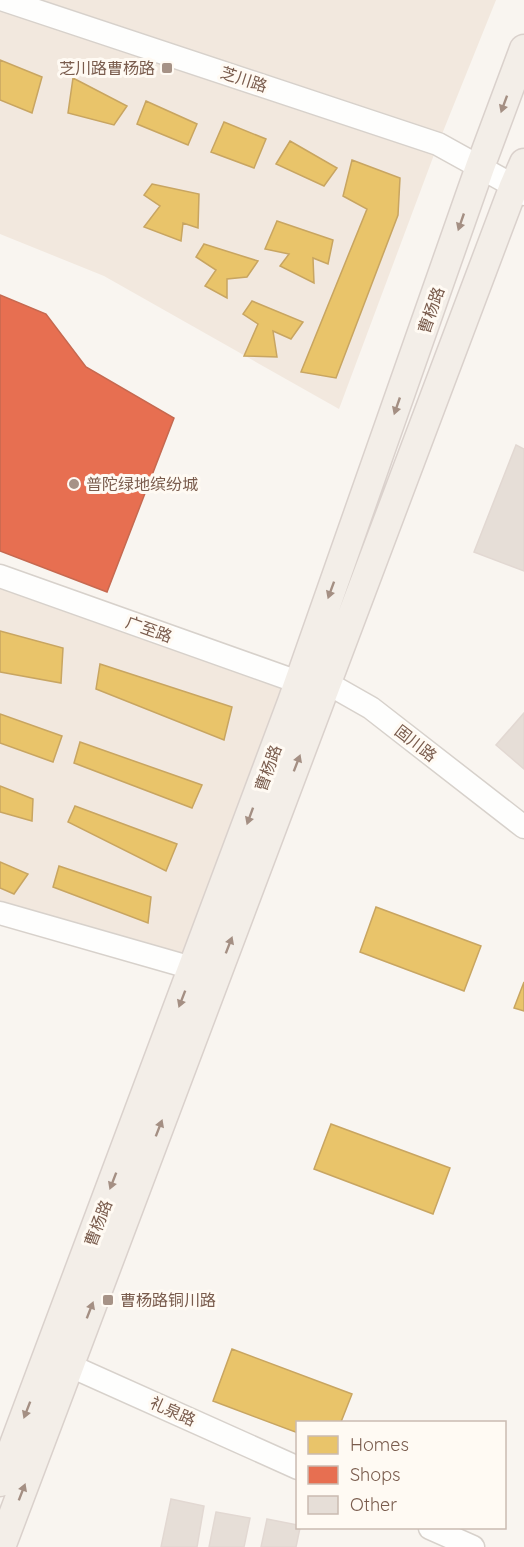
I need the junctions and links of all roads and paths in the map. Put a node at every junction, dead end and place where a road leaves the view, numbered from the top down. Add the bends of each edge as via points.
1 (4, 0) edge
2 (524, 49) edge
3 (480, 167) junction
4 (522, 175) edge
5 (0, 576) edge
6 (298, 682) junction
7 (327, 683) junction
8 (524, 827) edge
9 (0, 913) edge
10 (205, 972) junction
11 (59, 1360) junction
12 (296, 1468) edge
13 (0, 1482) edge
14 (434, 1529) edge
15 (1, 1547) edge
16 (473, 1547) edge

1 - 3 street, 芝川路 via 438,144
2 -> 3 main road, 曹杨路
3 - 4 street
3 -> 6 main road, 曹杨路
4 - 7 main road, 曹杨路
5 - 6 street, 广至路
6 - 7 street, 固川路
6 -> 10 main road, 曹杨路
7 - 8 street, 固川路 via 371,708
10 -> 7 main road, 曹杨路
9 - 10 street
10 - 11 main road, 曹杨路
11 - 12 street, 礼泉路
11 -> 13 main road, 曹杨路
15 -> 11 main road, 曹杨路
14 - 16 street

